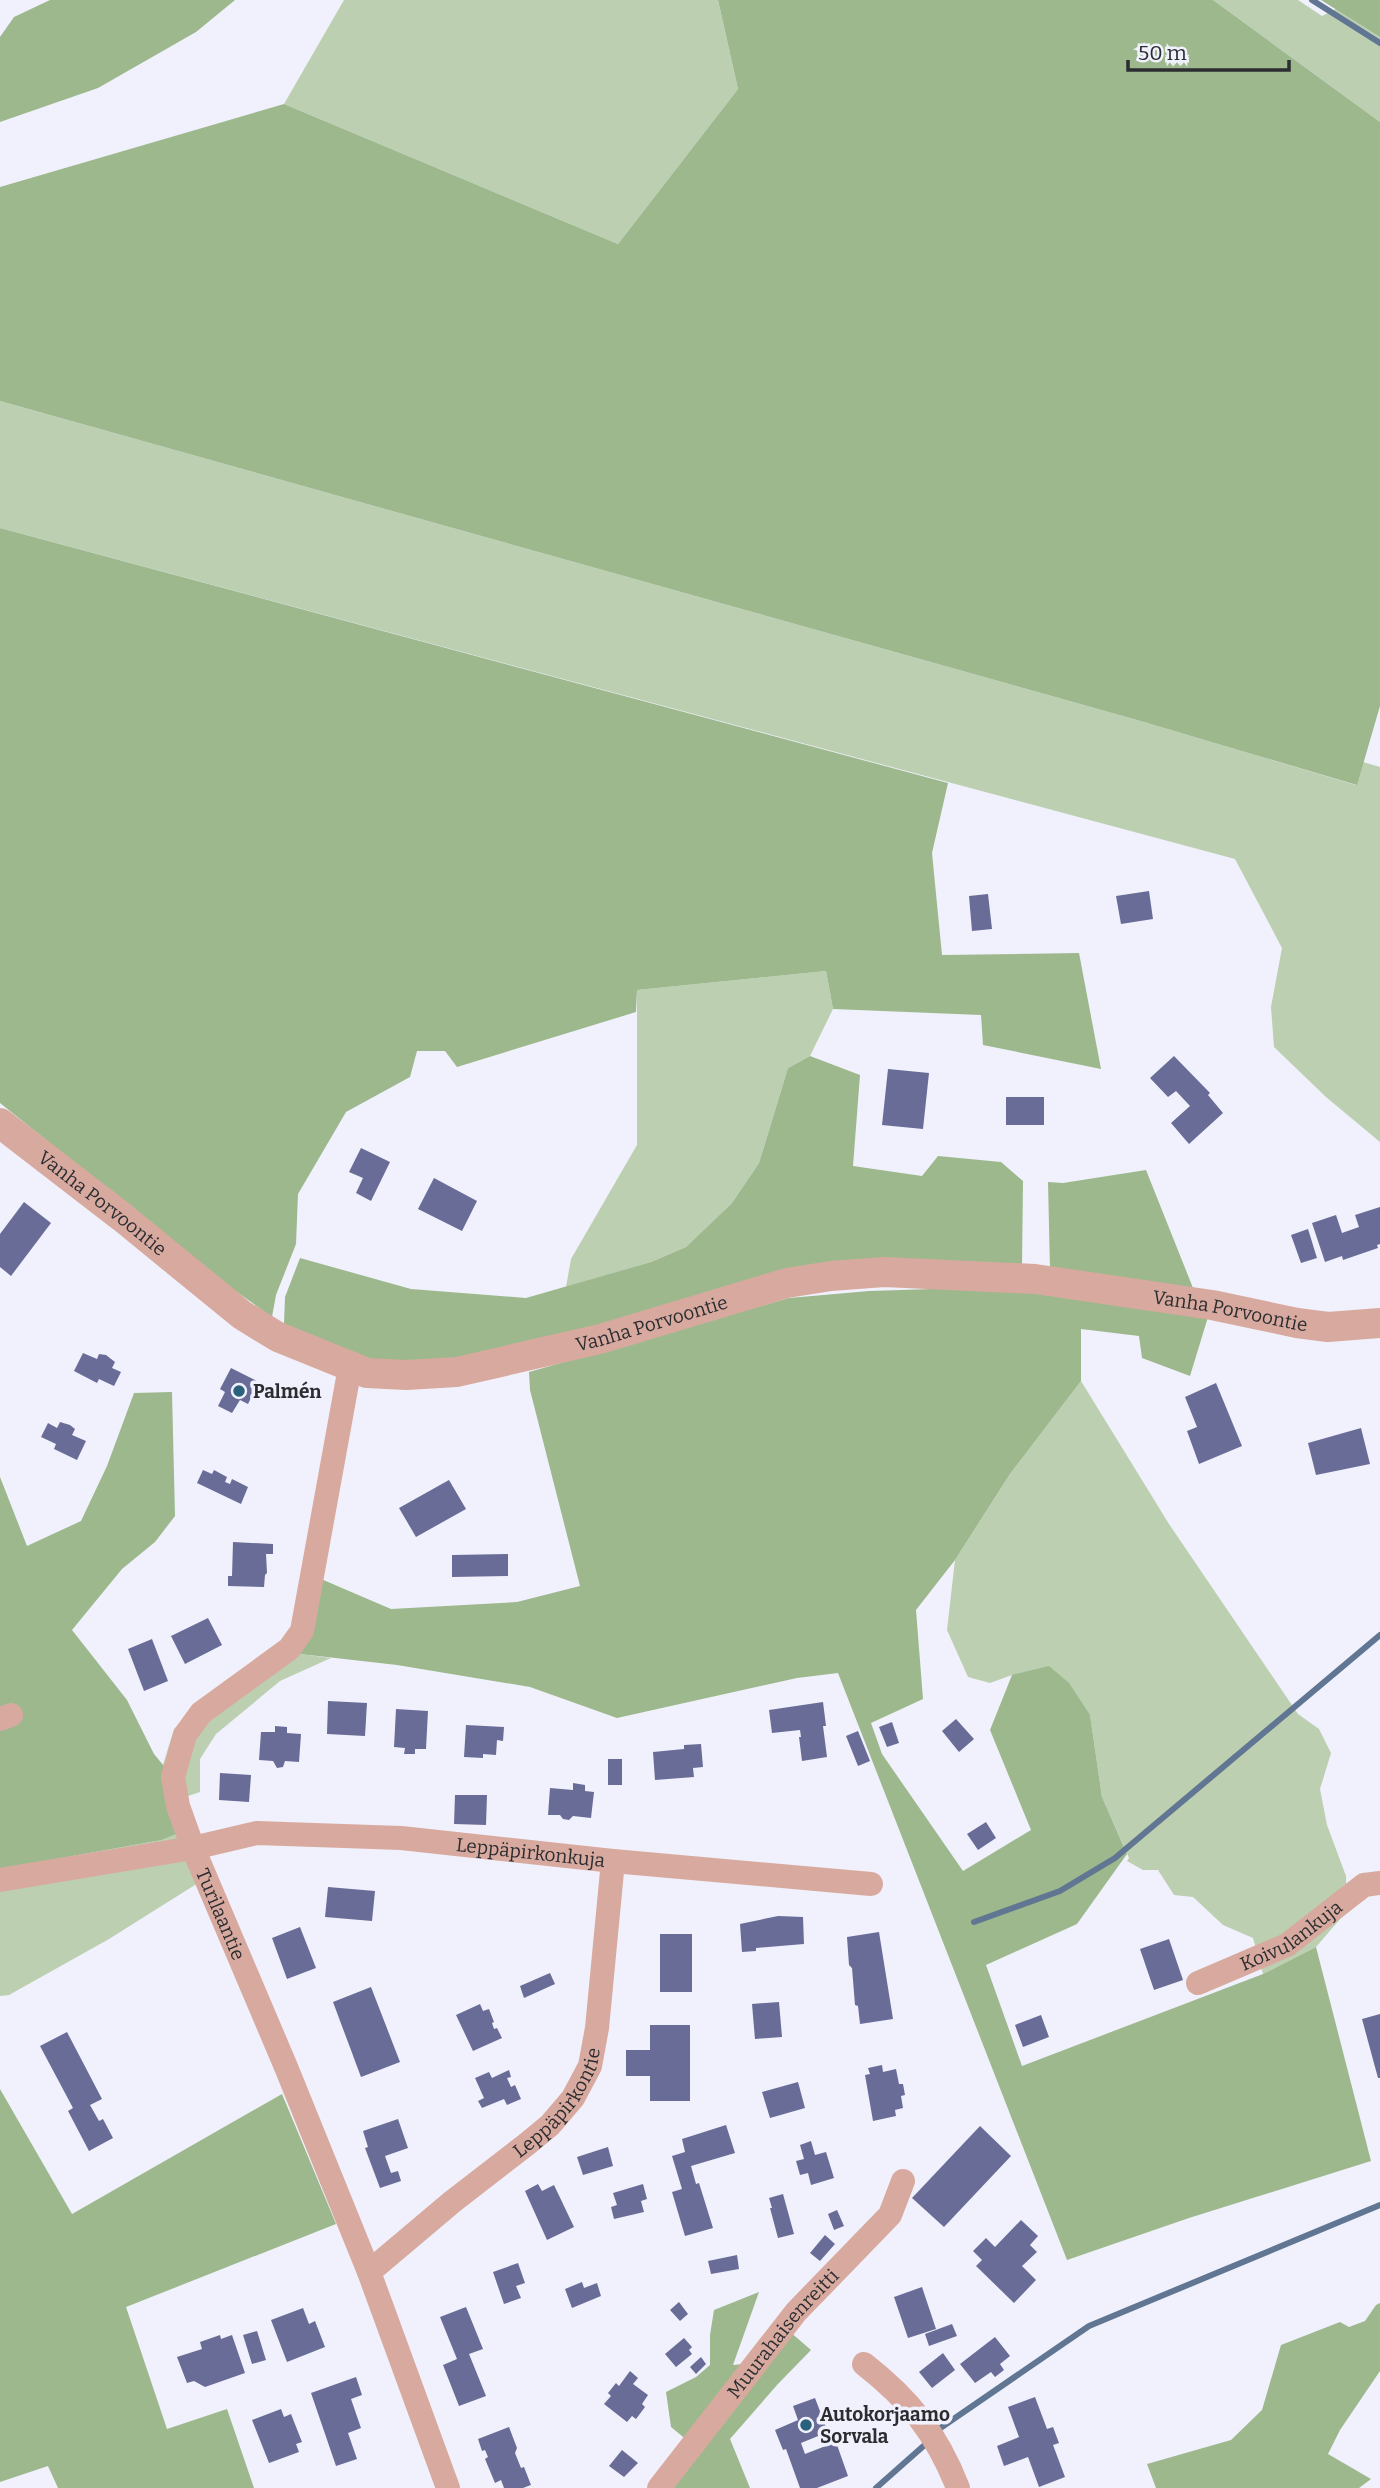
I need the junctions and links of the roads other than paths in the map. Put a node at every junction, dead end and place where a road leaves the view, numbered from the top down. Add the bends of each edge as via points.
1 (0, 1124) edge
2 (1380, 1323) edge
3 (350, 1367) junction
4 (193, 1848) junction
5 (613, 1861) junction
6 (0, 1880) edge
7 (871, 1884) dead end
8 (1380, 1884) edge
9 (1198, 1983) dead end
10 (903, 2181) dead end
11 (369, 2273) junction
12 (864, 2364) dead end
13 (448, 2488) edge
14 (659, 2488) edge
15 (958, 2488) edge

1 - 3 street, Vanha Porvoontie via 242,1315 278,1337
2 - 3 street, Vanha Porvoontie via 1297,1323 1212,1305 1035,1279 884,1272 787,1283 600,1339 457,1372 406,1375 367,1373
3 - 4 street, Turilaantie via 302,1631 289,1649 201,1713 185,1735 173,1777
4 - 5 street, Leppäpirkonkuja via 257,1833 401,1838
4 - 6 street, Leppäpirkonkuja
4 - 11 street, Turilaantie
5 - 7 street, Leppäpirkonkuja
5 - 11 street, Leppäpirkontie via 597,2028 590,2066 573,2098 542,2131
8 - 9 street, Koivulankuja via 1364,1885 1287,1945
10 - 14 street, Muurahaisenreitti via 890,2215 796,2312
11 - 13 street, Turilaantie
12 - 15 street via 930,2429

